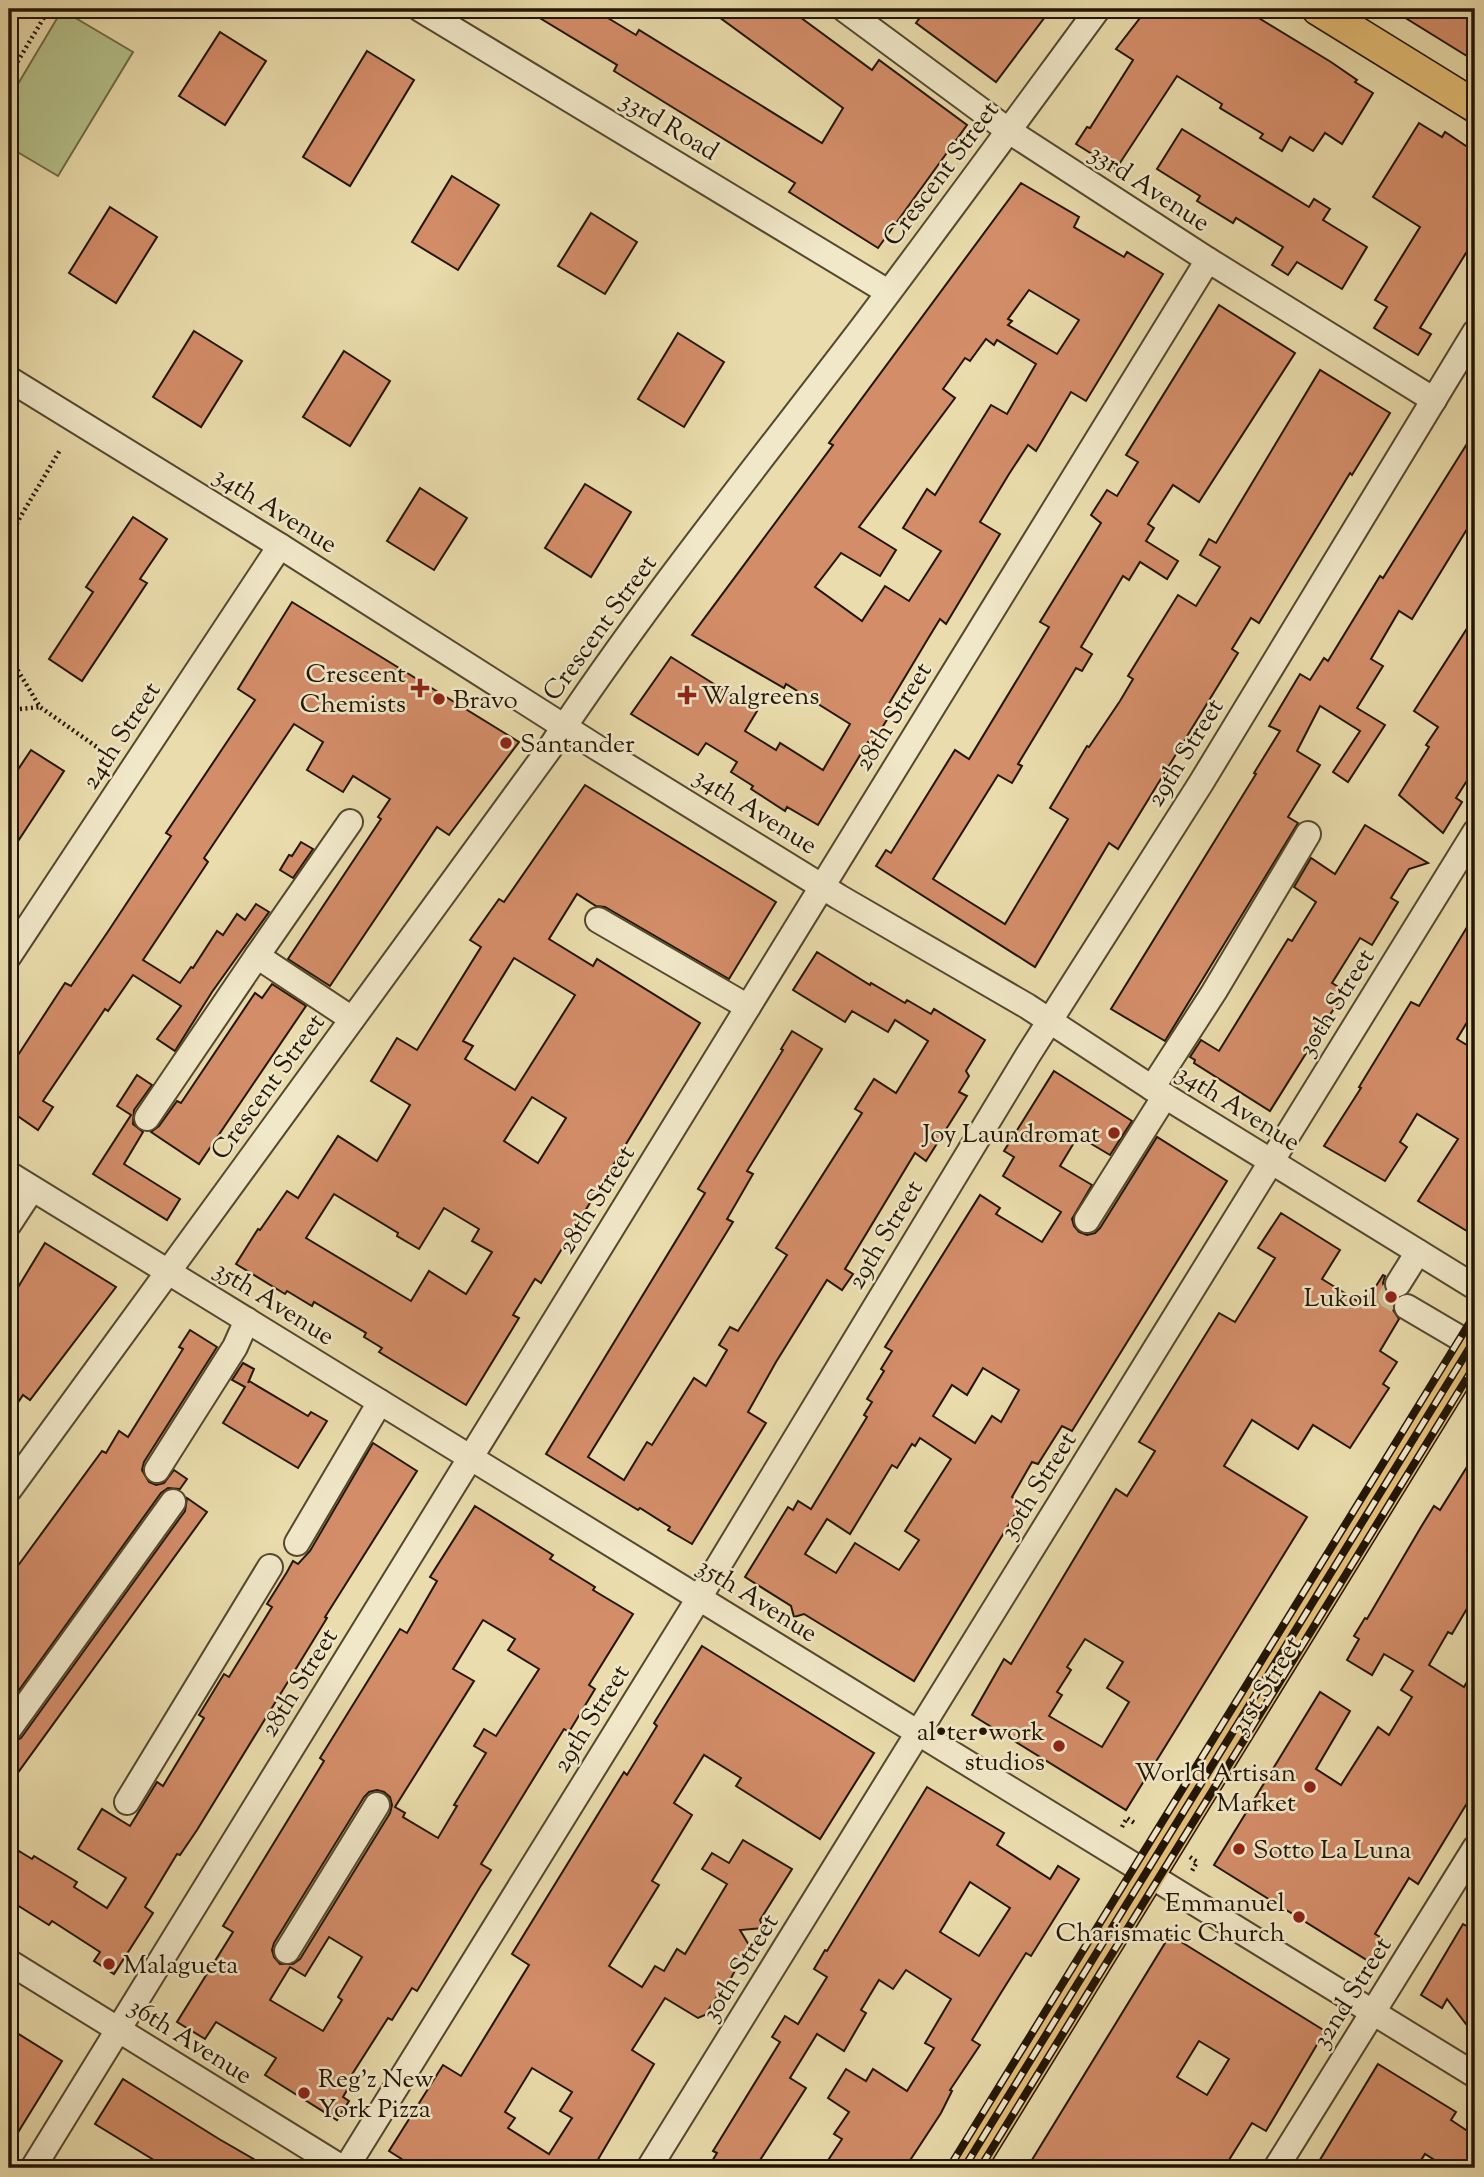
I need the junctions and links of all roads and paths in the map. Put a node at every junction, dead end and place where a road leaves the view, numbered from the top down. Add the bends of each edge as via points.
1 (49, 9) edge
2 (420, 9) edge
3 (844, 9) edge
4 (1098, 9) edge
5 (1318, 9) edge
6 (9, 76) edge
7 (1475, 106) edge
8 (1009, 131) junction
9 (1208, 261) junction
10 (888, 292) junction
11 (1475, 332) edge
12 (9, 379) edge
13 (1434, 400) junction
14 (60, 450) dead end
15 (9, 545) edge
16 (280, 546) junction
17 (9, 656) edge
18 (40, 707) junction
19 (9, 710) edge
20 (565, 726) junction
21 (104, 752) dead end
22 (350, 822) dead end
23 (1475, 832) edge
24 (1308, 834) dead end
25 (822, 886) junction
26 (598, 920) dead end
27 (9, 956) edge
28 (257, 956) junction
29 (748, 1007) junction
30 (352, 1019) junction
31 (1049, 1020) junction
32 (1158, 1092) junction
33 (147, 1118) dead end
34 (1271, 1162) junction
35 (9, 1174) edge
36 (32, 1189) junction
37 (1087, 1220) dead end
38 (9, 1224) edge
39 (1418, 1252) junction
40 (168, 1271) junction
41 (1475, 1287) edge
42 (247, 1320) junction
43 (1475, 1346) edge
44 (380, 1402) junction
45 (471, 1458) junction
46 (158, 1470) dead end
47 (9, 1490) edge
48 (173, 1502) dead end
49 (297, 1543) dead end
50 (270, 1567) dead end
51 (699, 1598) junction
52 (9, 1729) edge
53 (918, 1732) junction
54 (127, 1802) dead end
55 (377, 1805) dead end
56 (1136, 1824) dead end
57 (1122, 1827) dead end
58 (1475, 1848) edge
59 (1189, 1857) dead end
60 (1192, 1871) dead end
61 (1148, 1874) junction
62 (288, 1951) dead end
63 (9, 1962) edge
64 (1374, 2012) junction
65 (118, 2031) junction
66 (1475, 2074) edge
67 (33, 2168) edge
68 (344, 2168) edge
69 (649, 2168) edge
70 (968, 2168) edge
71 (1276, 2168) edge

1 - 6 path
2 - 10 street, 33rd Road
3 - 8 street, 33rd Avenue
4 - 8 street, Crescent Street
5 - 7 main road
8 - 9 street, 33rd Avenue
8 - 10 street, Crescent Street
9 - 13 street, 33rd Avenue
9 - 25 street, 28th Street
10 - 20 street, Crescent Street via 653,600
11 - 13 street, 29th Street
12 - 16 street, 34th Avenue
13 - 31 street, 29th Street via 1201,783
14 - 15 path
16 - 20 street, 34th Avenue
16 - 27 street, 24th Street
17 - 18 path
18 - 19 path
18 - 21 path
20 - 25 street, 34th Avenue
20 - 30 street, Crescent Street
22 - 28 street
23 - 34 street, 30th Street
24 - 32 street
25 - 29 street, 28th Street
25 - 31 street, 34th Avenue
26 - 29 street
28 - 30 street
28 - 33 street
29 - 45 street, 28th Street
30 - 40 street, Crescent Street
31 - 32 street, 34th Avenue
31 - 51 street, 29th Street
32 - 34 street, 34th Avenue
32 - 37 street
34 - 39 street, 34th Avenue
34 - 53 street, 30th Street
35 - 36 street, 35th Avenue
36 - 38 street
36 - 40 street, 35th Avenue
39 - 41 street, 34th Avenue
39 - 43 street via 1402,1295
40 - 42 street, 35th Avenue
40 - 47 street, Crescent Street
42 - 44 street, 35th Avenue
42 - 46 street
43 - 61 main road, 31st Street
44 - 45 street, 35th Avenue
44 - 49 street
45 - 51 street, 35th Avenue
45 - 65 street, 28th Street
48 - 52 street
50 - 54 street
51 - 53 street, 35th Avenue
51 - 68 street, 29th Street
53 - 61 street, 35th Avenue
53 - 69 street, 30th Street
55 - 62 street
56 - 57 path via 1127,1818
58 - 64 street, 32nd Street
59 - 60 path via 1197,1862
61 - 64 street, 35th Avenue
61 - 70 main road, 31st Street
63 - 65 street, 36th Avenue
64 - 66 street, 35th Avenue
64 - 71 street, 32nd Street
65 - 67 street, 28th Street
65 - 68 street, 36th Avenue

